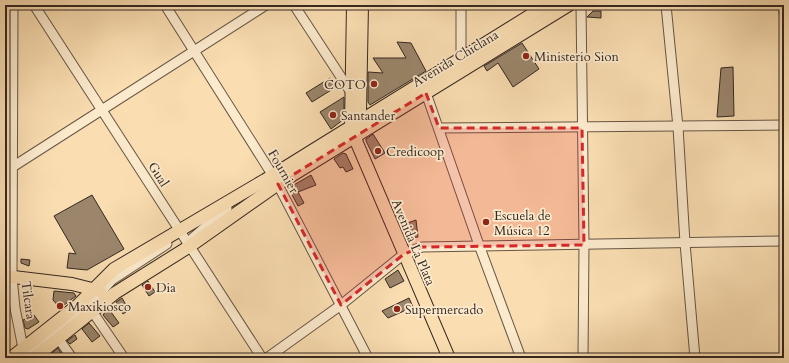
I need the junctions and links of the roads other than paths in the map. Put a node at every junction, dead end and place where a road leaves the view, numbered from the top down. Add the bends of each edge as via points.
1 (13, 5) edge
2 (34, 5) edge
3 (165, 5) edge
4 (266, 5) edge
5 (294, 5) edge
6 (352, 5) edge
7 (362, 5) edge
8 (461, 5) edge
9 (547, 5) edge
10 (558, 5) edge
11 (569, 5) edge
12 (581, 5) edge
13 (666, 5) edge
14 (784, 5) edge
15 (784, 14) edge
16 (193, 51) junction
17 (461, 59) junction
18 (426, 93) junction
19 (352, 96) junction
20 (9, 102) edge
21 (101, 109) junction
22 (784, 126) edge
23 (356, 127) junction
24 (678, 127) junction
25 (439, 128) junction
26 (582, 128) junction
27 (14, 166) junction
28 (275, 179) junction
29 (180, 230) junction
30 (784, 241) edge
31 (685, 242) junction
32 (189, 244) junction
33 (479, 245) junction
34 (584, 245) junction
35 (404, 254) junction
36 (8, 277) edge
37 (104, 291) junction
38 (340, 305) junction
39 (92, 306) junction
40 (58, 338) junction
41 (26, 356) edge
42 (11, 358) edge
43 (72, 358) edge
44 (124, 358) edge
45 (262, 358) edge
46 (267, 358) edge
47 (368, 358) edge
48 (449, 358) edge
49 (521, 358) edge
50 (583, 358) edge
51 (695, 358) edge

1 - 20 street, Tilcara
2 - 21 street, Gual
3 - 16 street, Fournier
4 - 16 street
5 - 19 street
6 - 19 main road, Avenida La Plata
7 - 23 main road, Avenida La Plata
8 - 17 street
9 - 17 main road, Avenida Chiclana
10 - 23 street
11 - 18 main road, Avenida Chiclana
12 - 26 street
13 - 24 street
14 - 15 street
16 - 21 street
16 - 28 street, Fournier
17 - 23 main road, Avenida Chiclana
18 - 23 main road, Avenida Chiclana
18 - 25 street
19 - 23 main road, Avenida La Plata
20 - 27 street, Tilcara
21 - 27 street
21 - 29 street, Gual
22 - 24 street
23 - 28 main road
23 - 35 main road, Avenida La Plata via 357,143
24 - 26 street
24 - 31 street
25 - 26 street
25 - 33 street
26 - 34 street
27 - 36 street, Tilcara
28 - 29 main road
28 - 32 main road
28 - 38 street, Fournier
29 - 32 street, Gual
29 - 37 main road via 114,269
30 - 31 street
31 - 34 street
31 - 51 street
32 - 37 main road
32 - 45 street, Gual
33 - 34 street
33 - 35 street via 422,247
33 - 49 street
34 - 50 street
35 - 38 street
35 - 48 main road, Avenida La Plata
36 - 37 main road via 72,284
36 - 41 street, Tilcara
37 - 39 main road
37 - 39 street
37 - 41 main road via 78,305
38 - 46 street
38 - 47 street, Fournier
39 - 40 main road
39 - 41 street
39 - 44 street
40 - 41 main road
40 - 43 street
41 - 42 main road

